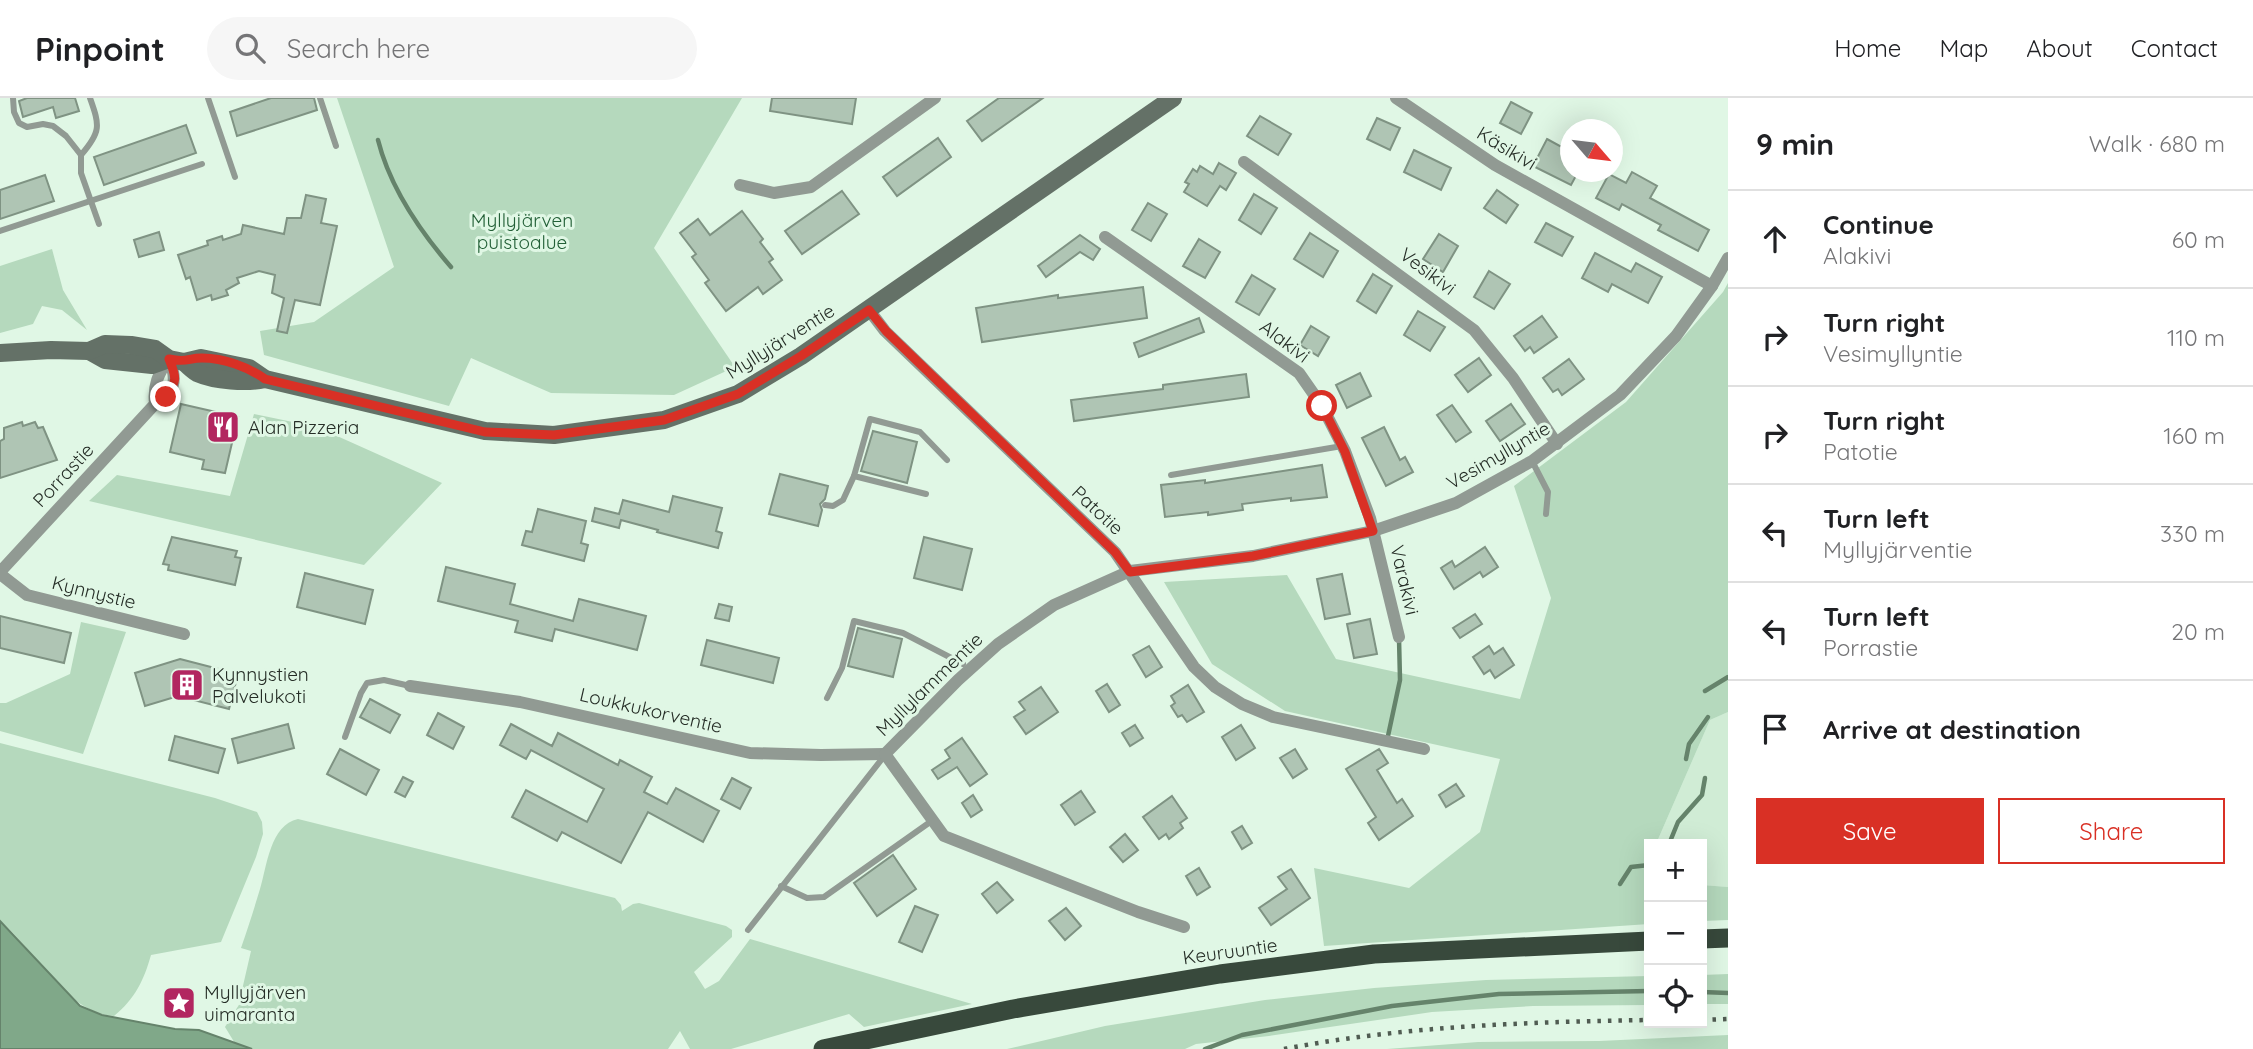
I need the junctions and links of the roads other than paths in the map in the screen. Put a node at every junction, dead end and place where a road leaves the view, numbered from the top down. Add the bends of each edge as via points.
1 (13, 98) edge
2 (90, 98) edge
3 (208, 98) edge
4 (320, 98) edge
5 (935, 98) edge
6 (1173, 98) edge
7 (1396, 98) edge
8 (335, 146) dead end
9 (81, 155) junction
10 (1244, 162) dead end
11 (202, 164) dead end
12 (235, 177) dead end
13 (740, 185) dead end
14 (92, 201) junction
15 (99, 224) dead end
16 (0, 231) edge
17 (1105, 237) dead end
18 (1728, 258) edge
19 (1712, 286) junction
20 (869, 310) junction
21 (0, 353) edge
22 (176, 361) junction
23 (1557, 444) junction
24 (1342, 446) junction
25 (947, 460) dead end
26 (1532, 461) junction
27 (1171, 475) dead end
28 (854, 476) junction
29 (926, 495) dead end
30 (825, 505) dead end
31 (1546, 514) dead end
32 (1373, 531) junction
33 (1130, 572) junction
34 (0, 573) edge
35 (184, 634) dead end
36 (1399, 637) dead end
37 (962, 664) dead end
38 (410, 686) joint
39 (827, 698) dead end
40 (345, 737) dead end
41 (1424, 749) dead end
42 (885, 754) junction
43 (933, 820) junction
44 (781, 886) junction
45 (1184, 927) dead end
46 (748, 930) dead end
47 (1728, 938) edge
48 (1707, 939) edge
49 (1644, 941) edge
50 (823, 1049) edge

1 - 9 lane via 19,123 53,126
2 - 9 lane via 99,128
3 - 12 lane
4 - 8 lane
5 - 13 street via 811,187 774,193
6 - 20 main road, Myllyjärventie
7 - 19 street, Käsikivi via 1495,165
9 - 14 lane via 81,173
10 - 23 street, Vesikivi via 1475,330
11 - 14 lane
14 - 15 lane
14 - 16 lane
17 - 24 street, Alakivi via 1299,373
18 - 19 street, Vesimyllyntie
19 - 23 street, Vesimyllyntie via 1676,336 1620,395
20 - 22 main road, Myllyjärventie via 738,394 664,420 554,435 485,432 265,379 242,366 201,358
20 - 33 street, Patotie
21 - 22 main road, Myllyjärventie via 131,345 155,349
22 - 34 street, Porrastie via 159,372 155,404
23 - 26 street, Vesimyllyntie
24 - 27 lane
24 - 32 street, Alakivi
25 - 28 lane via 920,432 870,419
26 - 31 lane via 1548,492
26 - 32 street, Vesimyllyntie via 1456,503
28 - 29 lane
28 - 30 lane via 843,500
32 - 33 street, Vesimyllyntie via 1253,556
32 - 36 street, Varakivi
33 - 41 street, Patotie via 1194,667 1242,704 1273,717
33 - 42 street, Myllylammentie via 1054,605 998,644
34 - 35 street, Kynnystie via 27,595
37 - 39 lane via 903,633 854,621 842,668
38 - 40 lane via 384,680 367,683
38 - 42 street, Loukkukorventie via 520,702 750,752
42 - 43 street, Myllylammentie
42 - 44 lane
43 - 44 lane via 824,897 807,898
43 - 45 street, Myllylammentie via 944,836
44 - 46 lane
47 - 48 highway
49 - 50 highway, Keuruuntie via 1374,954 1220,974 1013,1009

